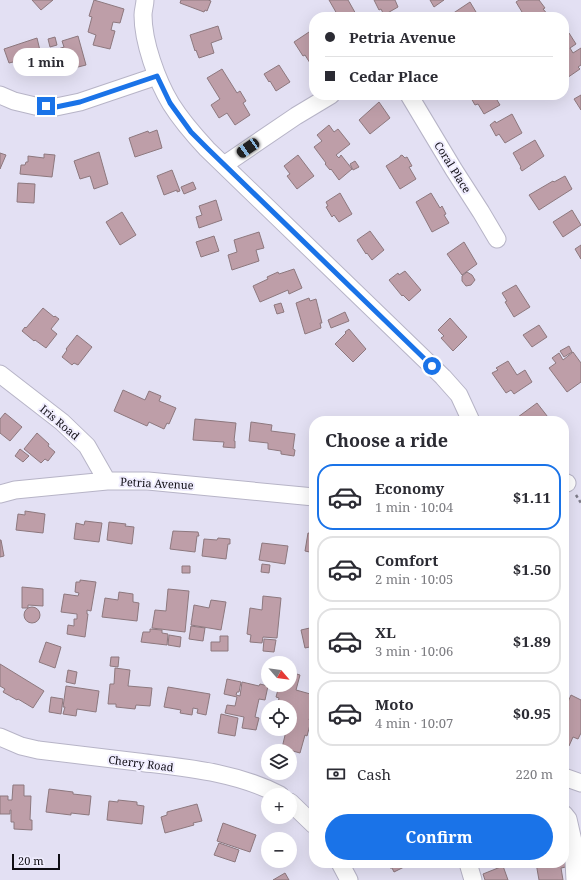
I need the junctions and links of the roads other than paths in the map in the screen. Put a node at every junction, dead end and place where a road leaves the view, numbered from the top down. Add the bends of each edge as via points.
1 (145, 0) edge
2 (157, 76) junction
3 (0, 95) edge
4 (323, 100) edge
5 (412, 100) edge
6 (224, 165) junction
7 (497, 239) dead end
8 (0, 374) edge
9 (469, 416) edge
10 (107, 481) junction
11 (0, 494) edge
12 (309, 497) edge
13 (0, 737) edge
14 (569, 778) edge
15 (581, 782) edge
16 (267, 788) edge
17 (297, 809) edge
18 (309, 820) edge
19 (569, 823) edge
20 (343, 868) edge
21 (469, 868) edge
22 (349, 880) edge
23 (473, 880) edge
24 (575, 880) edge

1 - 2 street via 143,15 148,47
2 - 3 street via 80,102 56,107 35,106
2 - 6 street via 170,103 191,132
4 - 6 street
5 - 7 street, Coral Place
6 - 9 street via 443,377 459,395
8 - 10 street, Iris Road via 62,422 87,446
10 - 11 street, Petria Avenue via 15,490
10 - 12 street, Petria Avenue via 148,481
13 - 16 street, Cherry Road via 38,750 226,774
14 - 15 street
17 - 18 street
19 - 24 street via 573,841
20 - 22 street
21 - 23 street

